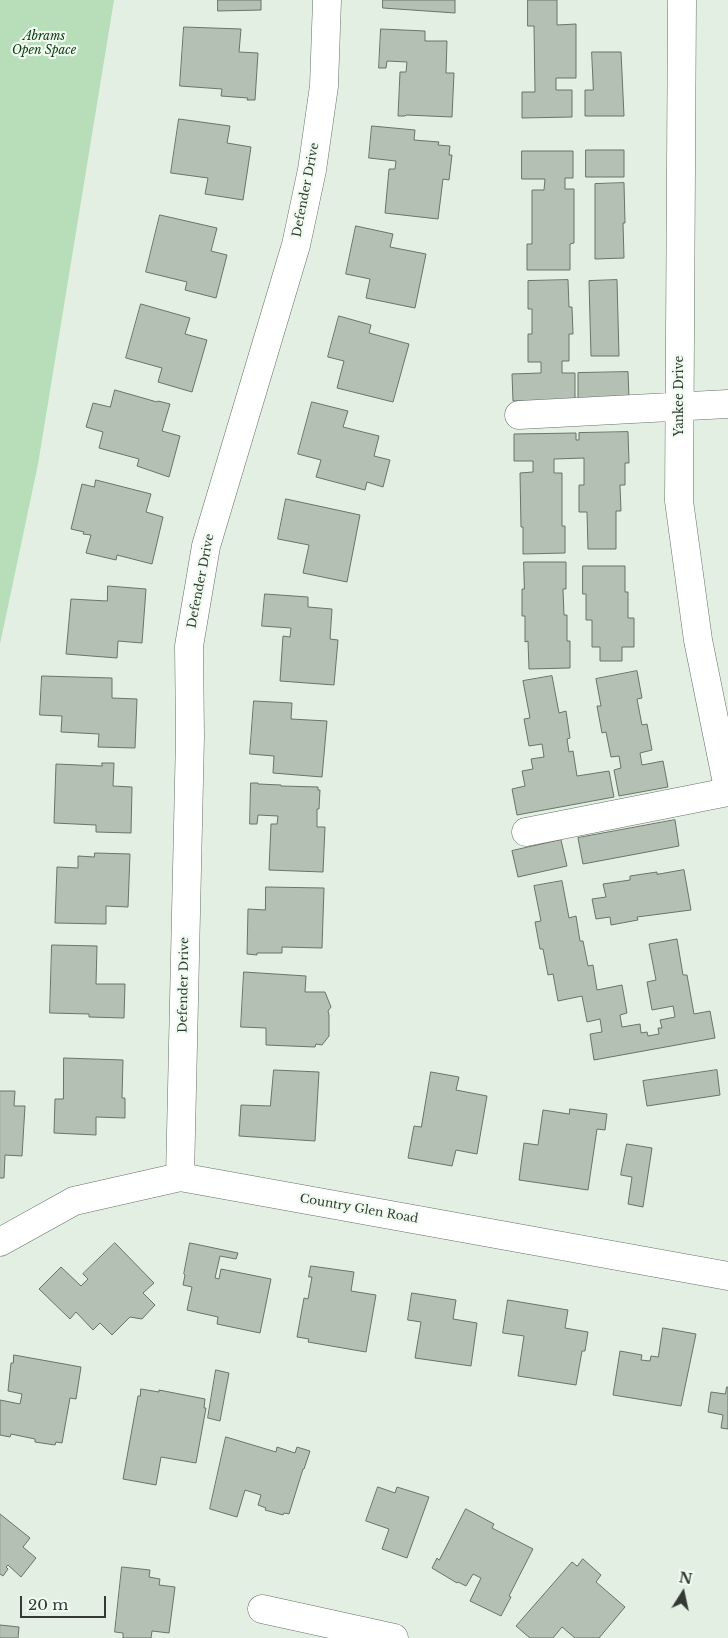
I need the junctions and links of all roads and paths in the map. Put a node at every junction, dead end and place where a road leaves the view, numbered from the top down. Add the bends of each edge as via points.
1 (326, 0) edge
2 (682, 0) edge
3 (728, 404) edge
4 (680, 408) junction
5 (519, 415) dead end
6 (728, 788) edge
7 (728, 792) edge
8 (526, 832) dead end
9 (180, 1177) junction
10 (0, 1242) edge
11 (728, 1276) edge
12 (262, 1609) dead end
13 (394, 1638) edge

1 - 9 street, Defender Drive via 324,86 312,170 296,244 206,546 189,646 190,737
2 - 4 street, Yankee Drive
3 - 4 street
4 - 5 street
4 - 6 street, Yankee Drive via 679,501 698,640
7 - 8 street
9 - 10 street, Country Glen Road via 74,1201
9 - 11 street, Country Glen Road
12 - 13 street

